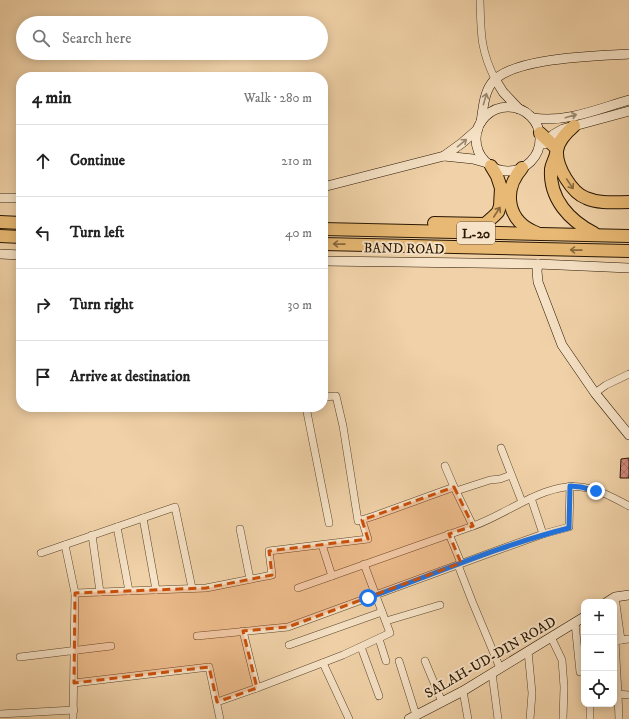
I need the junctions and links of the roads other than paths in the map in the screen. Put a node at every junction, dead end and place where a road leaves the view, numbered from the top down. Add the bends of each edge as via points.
1 (480, 0) edge
2 (629, 54) edge
3 (495, 79) junction
4 (629, 100) edge
5 (520, 109) junction
6 (629, 111) edge
7 (533, 118) junction
8 (480, 125) junction
9 (574, 126) junction
10 (544, 137) junction
11 (557, 152) junction
12 (444, 156) junction
13 (489, 164) junction
14 (522, 168) junction
15 (328, 186) edge
16 (0, 198) edge
17 (16, 198) edge
18 (629, 202) edge
19 (0, 222) edge
20 (16, 223) edge
21 (328, 223) edge
22 (328, 229) edge
23 (542, 234) junction
24 (597, 235) junction
25 (0, 236) edge
26 (629, 236) edge
27 (16, 237) edge
28 (328, 244) edge
29 (601, 250) junction
30 (629, 251) edge
31 (0, 254) edge
32 (16, 255) edge
33 (629, 256) edge
34 (328, 261) edge
35 (538, 264) junction
36 (629, 268) edge
37 (629, 374) edge
38 (595, 393) junction
39 (328, 397) edge
40 (307, 412) edge
41 (629, 435) edge
42 (501, 448) dead end
43 (445, 466) dead end
44 (512, 475) junction
45 (570, 486) junction
46 (455, 489) junction
47 (531, 498) junction
48 (522, 502) junction
49 (629, 506) edge
50 (143, 518) junction
51 (362, 520) junction
52 (329, 523) dead end
53 (473, 526) junction
54 (116, 527) junction
55 (240, 528) dead end
56 (449, 534) junction
57 (543, 534) junction
58 (92, 535) junction
59 (65, 544) junction
60 (322, 545) junction
61 (41, 553) dead end
62 (364, 564) junction
63 (460, 564) junction
64 (332, 576) junction
65 (250, 579) junction
66 (192, 588) junction
67 (298, 588) dead end
68 (156, 590) junction
69 (129, 591) junction
70 (100, 592) junction
71 (75, 593) junction
72 (376, 595) junction
73 (629, 595) edge
74 (615, 599) edge
75 (440, 605) dead end
76 (382, 612) junction
77 (581, 619) edge
78 (386, 621) junction
79 (575, 623) junction
80 (617, 624) edge
81 (243, 631) junction
82 (197, 636) dead end
83 (551, 637) junction
84 (379, 639) junction
85 (629, 639) edge
86 (621, 640) junction
87 (289, 645) dead end
88 (111, 646) dead end
89 (361, 647) junction
90 (74, 650) junction
91 (528, 651) junction
92 (20, 657) dead end
93 (386, 661) dead end
94 (399, 661) dead end
95 (425, 661) dead end
96 (323, 663) junction
97 (496, 671) junction
98 (581, 672) edge
99 (74, 683) junction
100 (257, 688) junction
101 (463, 691) junction
102 (618, 694) junction
103 (629, 695) edge
104 (379, 696) dead end
105 (217, 702) junction
106 (442, 702) junction
107 (590, 707) edge
108 (74, 710) junction
109 (0, 714) edge
110 (412, 717) edge
111 (73, 719) edge
112 (220, 719) edge
113 (349, 719) edge
114 (468, 719) edge
115 (498, 719) edge
116 (530, 719) edge
117 (563, 719) edge
118 (590, 719) edge
119 (619, 719) edge

1 - 3 street via 481,37
2 - 3 main road via 528,65 508,71
3 - 5 main road
8 -> 3 main road via 486,96
7 -> 4 main road via 564,119
5 - 7 main road
5 - 8 main road via 498,109 487,115
6 - 9 main road
7 - 10 main road
12 -> 8 main road
8 - 13 main road via 476,138 477,147
9 - 10 main road
9 - 11 highway via 564,137
10 - 11 highway via 556,146
10 - 14 main road via 540,139 539,150 532,160
11 -> 18 highway via 568,183 580,195 595,201
11 - 24 highway via 551,173 558,200 573,220
12 - 13 main road via 473,159
12 - 15 main road
13 - 14 main road via 506,171
21 -> 13 highway via 485,224 498,212 502,197 499,181
14 - 23 highway via 514,178 510,204 519,222 530,230
16 - 17 main road
19 - 20 highway
22 - 23 highway, L-20
23 - 24 highway, L-20
24 - 26 highway, L-20
25 - 27 highway
29 -> 28 highway, L-20
29 - 30 highway, L-20
29 - 33 highway
31 - 32 main road
34 - 35 main road, BAND ROAD
35 - 36 main road, BAND ROAD
35 - 38 main road via 538,282 562,345
37 - 38 street via 606,384
38 - 41 main road
39 - 51 street via 336,396 358,521
40 - 52 street
42 - 44 street
43 - 46 street
44 - 46 street
44 - 48 street
45 - 47 street
45 - 49 street via 596,491
45 - 57 street via 569,528
46 - 51 street
46 - 53 street
47 - 48 street
47 - 57 street
48 - 53 street
50 - 54 street
50 - 66 street via 175,507
50 - 68 street
51 - 60 street via 368,539
53 - 56 street
54 - 58 street
54 - 69 street
55 - 65 street
56 - 62 street
56 - 63 street
57 - 63 street
58 - 59 street
58 - 70 street
59 - 61 street
59 - 71 street
60 - 64 street
60 - 65 street via 269,551 272,575
62 - 64 street
62 - 72 street
63 - 72 street
63 - 97 street
64 - 67 street
65 - 66 street
66 - 68 street
68 - 69 street
69 - 70 street
70 - 71 street
71 - 90 street
72 - 76 street
72 - 81 street via 288,627
73 - 74 main road
75 - 78 street
76 - 78 street
76 - 87 street
77 - 79 main road, SALAH-UD-DIN ROAD
78 - 84 street via 390,633
79 - 83 main road, SALAH-UD-DIN ROAD
79 - 98 street
80 - 86 street
81 - 82 street
81 - 100 street
83 - 91 main road, SALAH-UD-DIN ROAD
83 - 117 street via 562,660
84 - 89 street
84 - 93 street
85 - 86 street
86 - 102 street via 615,640
88 - 90 street
89 - 96 street
89 - 104 street
90 - 92 street
90 - 99 street
91 - 97 main road, SALAH-UD-DIN ROAD
91 - 116 street via 532,693
94 - 110 street
95 - 106 street
96 - 100 street
96 - 113 street
97 - 101 main road, SALAH-UD-DIN ROAD
97 - 115 street
99 - 105 street via 209,667
99 - 108 street
100 - 105 street
101 - 106 main road, SALAH-UD-DIN ROAD
101 - 114 street
102 - 103 street
102 - 119 street
105 - 112 street
106 - 110 main road, SALAH-UD-DIN ROAD
107 - 118 street
108 - 109 street
108 - 111 street

